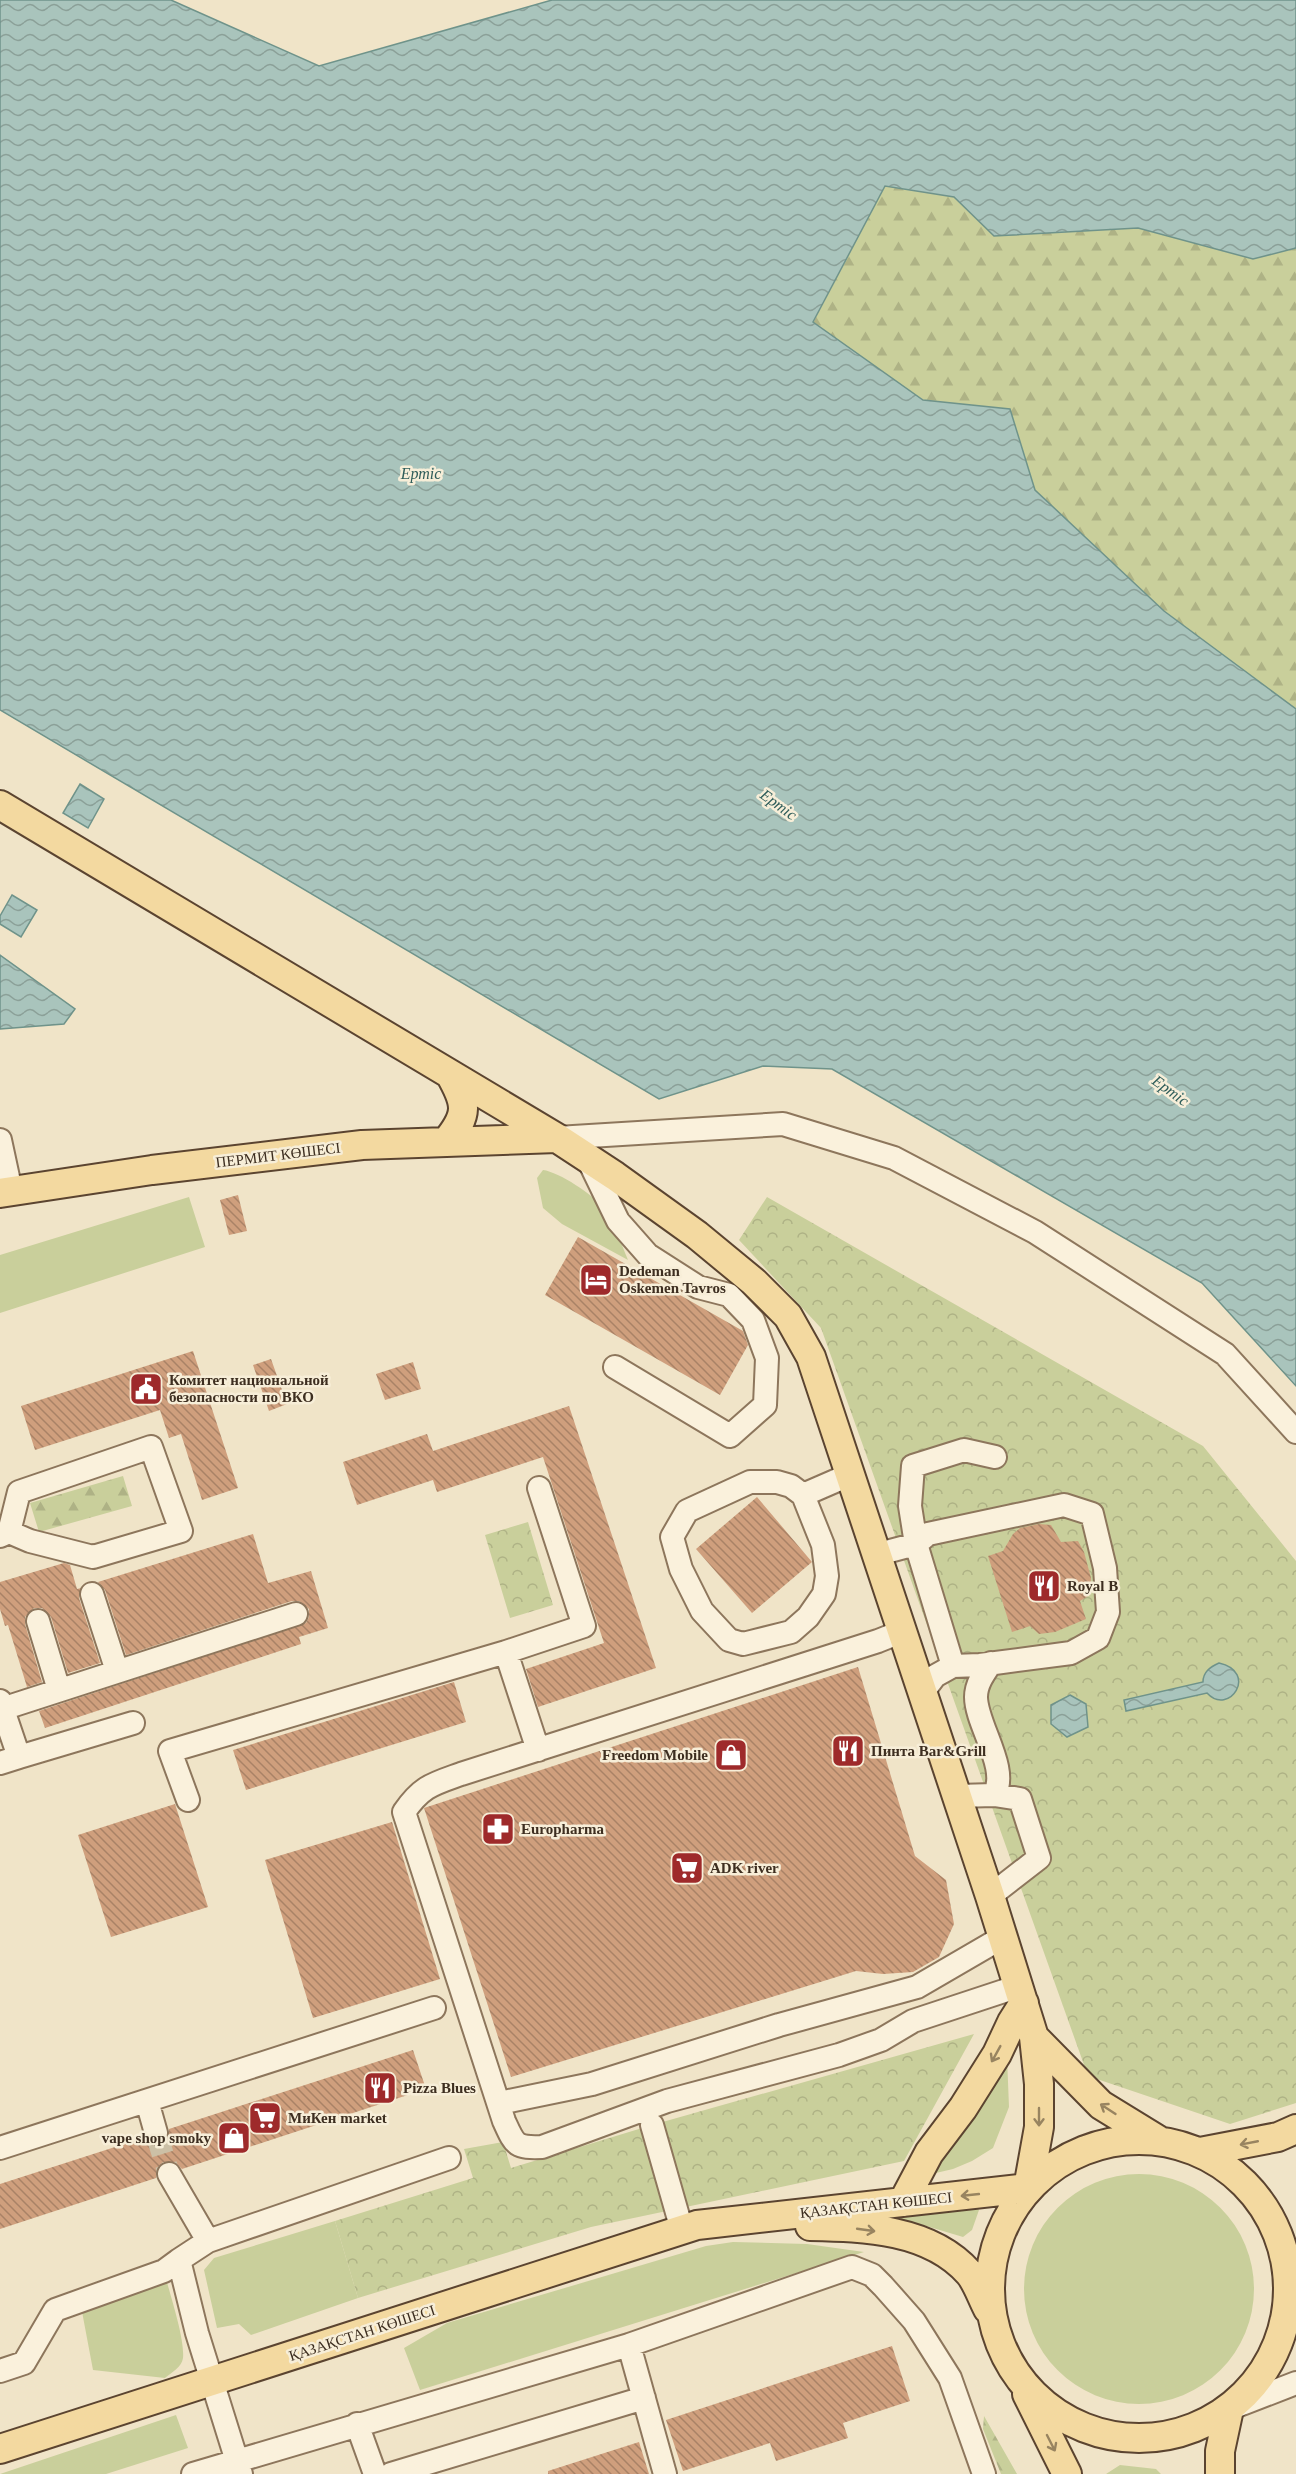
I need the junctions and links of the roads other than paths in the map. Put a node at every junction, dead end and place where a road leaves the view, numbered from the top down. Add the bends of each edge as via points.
1 (0, 805) edge
2 (450, 1074) junction
3 (557, 1138) junction
4 (0, 1140) edge
5 (446, 1142) junction
6 (587, 1157) junction
7 (6, 1192) edge
8 (615, 1367) dead end
9 (1296, 1432) edge
10 (995, 1457) dead end
11 (849, 1475) junction
12 (539, 1488) dead end
13 (803, 1495) junction
14 (5, 1534) edge
15 (916, 1544) junction
16 (875, 1555) junction
17 (92, 1594) dead end
18 (296, 1614) dead end
19 (38, 1621) dead end
20 (903, 1631) junction
21 (506, 1653) junction
22 (991, 1663) junction
23 (953, 1666) junction
24 (117, 1671) junction
25 (59, 1690) junction
26 (922, 1692) junction
27 (1, 1705) edge
28 (132, 1723) dead end
29 (538, 1750) junction
30 (10, 1760) edge
31 (957, 1796) junction
32 (994, 1796) junction
33 (189, 1800) dead end
34 (990, 1896) junction
35 (1003, 1937) junction
36 (1022, 1994) junction
37 (434, 2008) dead end
38 (1034, 2037) junction
39 (147, 2101) junction
40 (499, 2103) junction
41 (652, 2125) dead end
42 (1296, 2129) edge
43 (156, 2133) tunnel mouth
44 (1158, 2140) junction
45 (0, 2148) edge
46 (1200, 2152) junction
47 (450, 2158) dead end
48 (169, 2174) tunnel mouth
49 (1028, 2188) junction
50 (903, 2202) junction
51 (724, 2221) junction
52 (682, 2230) junction
53 (208, 2241) junction
54 (179, 2260) junction
55 (1292, 2293) edge
56 (992, 2318) junction
57 (629, 2345) junction
58 (0, 2371) edge
59 (1016, 2374) junction
60 (211, 2380) junction
61 (1296, 2383) edge
62 (644, 2398) junction
63 (1229, 2409) junction
64 (357, 2424) junction
65 (0, 2449) edge
66 (238, 2467) edge
67 (194, 2474) edge
68 (375, 2474) edge
69 (391, 2474) edge
70 (665, 2474) edge
71 (984, 2474) edge
72 (1067, 2474) edge
73 (1220, 2474) edge

1 - 2 main road
2 - 3 main road
2 - 5 main road via 464,1097 461,1121
3 - 5 main road, ПЕРМИТ КӨШЕСІ
3 - 6 main road
3 - 9 street via 783,1124 894,1158 1035,1232 1225,1354
4 - 7 street
5 - 7 main road, ПЕРМИТ КӨШЕСІ via 362,1145
6 - 8 street via 618,1221 648,1255 698,1287 729,1295 753,1320 767,1358 765,1405 730,1436
6 - 11 main road via 697,1235 788,1316 811,1358
10 - 15 street via 964,1450 913,1466 910,1506
11 - 13 street
11 - 16 main road
12 - 21 street via 584,1626
13 - 13 street via 777,1482 750,1482 687,1511 672,1537 681,1569 702,1611 729,1640 743,1644 792,1632 824,1594 827,1576 823,1545
14 - 14 street via 19,1492 151,1447 181,1531 93,1557
15 - 16 street
15 - 22 street via 928,1534 1064,1505 1092,1514 1105,1568 1108,1612 1098,1638 1071,1653
15 - 23 street
16 - 20 main road
17 - 24 street
18 - 24 street
19 - 25 street
20 - 26 main road
20 - 29 street
21 - 29 street
21 - 33 street via 170,1751
22 - 23 street
22 - 32 street via 980,1681 976,1698 998,1774
23 - 26 street via 935,1676
24 - 25 street
25 - 27 street
26 - 31 main road
27 - 30 street
28 - 30 street
29 - 40 street via 435,1784 416,1795 404,1812
31 - 32 street
31 - 34 main road
32 - 34 street via 1020,1799 1039,1858
34 - 35 main road
35 - 36 main road
35 - 40 street via 917,1987 779,2025 592,2084
36 - 38 main road
36 - 40 street via 913,2021 881,2040 839,2055 667,2101 542,2147 522,2148 513,2141
36 -> 50 main road via 997,2054 929,2152
37 - 39 street
44 -> 38 main road via 1101,2105
38 -> 49 main road via 1039,2127
39 - 43 street
39 - 45 street
41 - 52 street
42 -> 46 main road via 1278,2137
44 - 46 main road
44 - 49 main road via 1101,2144 1050,2169
46 - 55 main road via 1229,2169 1254,2193 1272,2221
47 - 53 street
48 - 53 street
49 -> 50 main road, ҚАЗАҚСТАН КӨШЕСІ
49 - 56 main road via 1000,2235 992,2262
50 - 51 main road, ҚАЗАҚСТАН КӨШЕСІ
51 - 52 main road, ҚАЗАҚСТАН КӨШЕСІ
51 -> 56 main road, ҚАЗАҚСТАН КӨШЕСІ via 842,2227 906,2235 937,2247 970,2273
52 - 60 main road, ҚАЗАҚСТАН КӨШЕСІ
53 - 54 street
54 - 58 street via 164,2271 55,2310 24,2363
54 - 60 street
55 - 63 main road via 1271,2360 1253,2386
56 - 59 main road
57 - 62 street
57 - 64 street
57 - 71 street via 852,2267 872,2275 914,2321 950,2378
59 - 63 main road via 1033,2394 1077,2425 1129,2438 1182,2432
59 -> 72 main road
60 - 65 main road, ҚАЗАҚСТАН КӨШЕСІ
60 - 66 street
61 - 63 street
62 - 69 street
62 - 70 street
63 - 73 main road via 1220,2451
64 - 66 street
64 - 68 street
66 - 67 street

